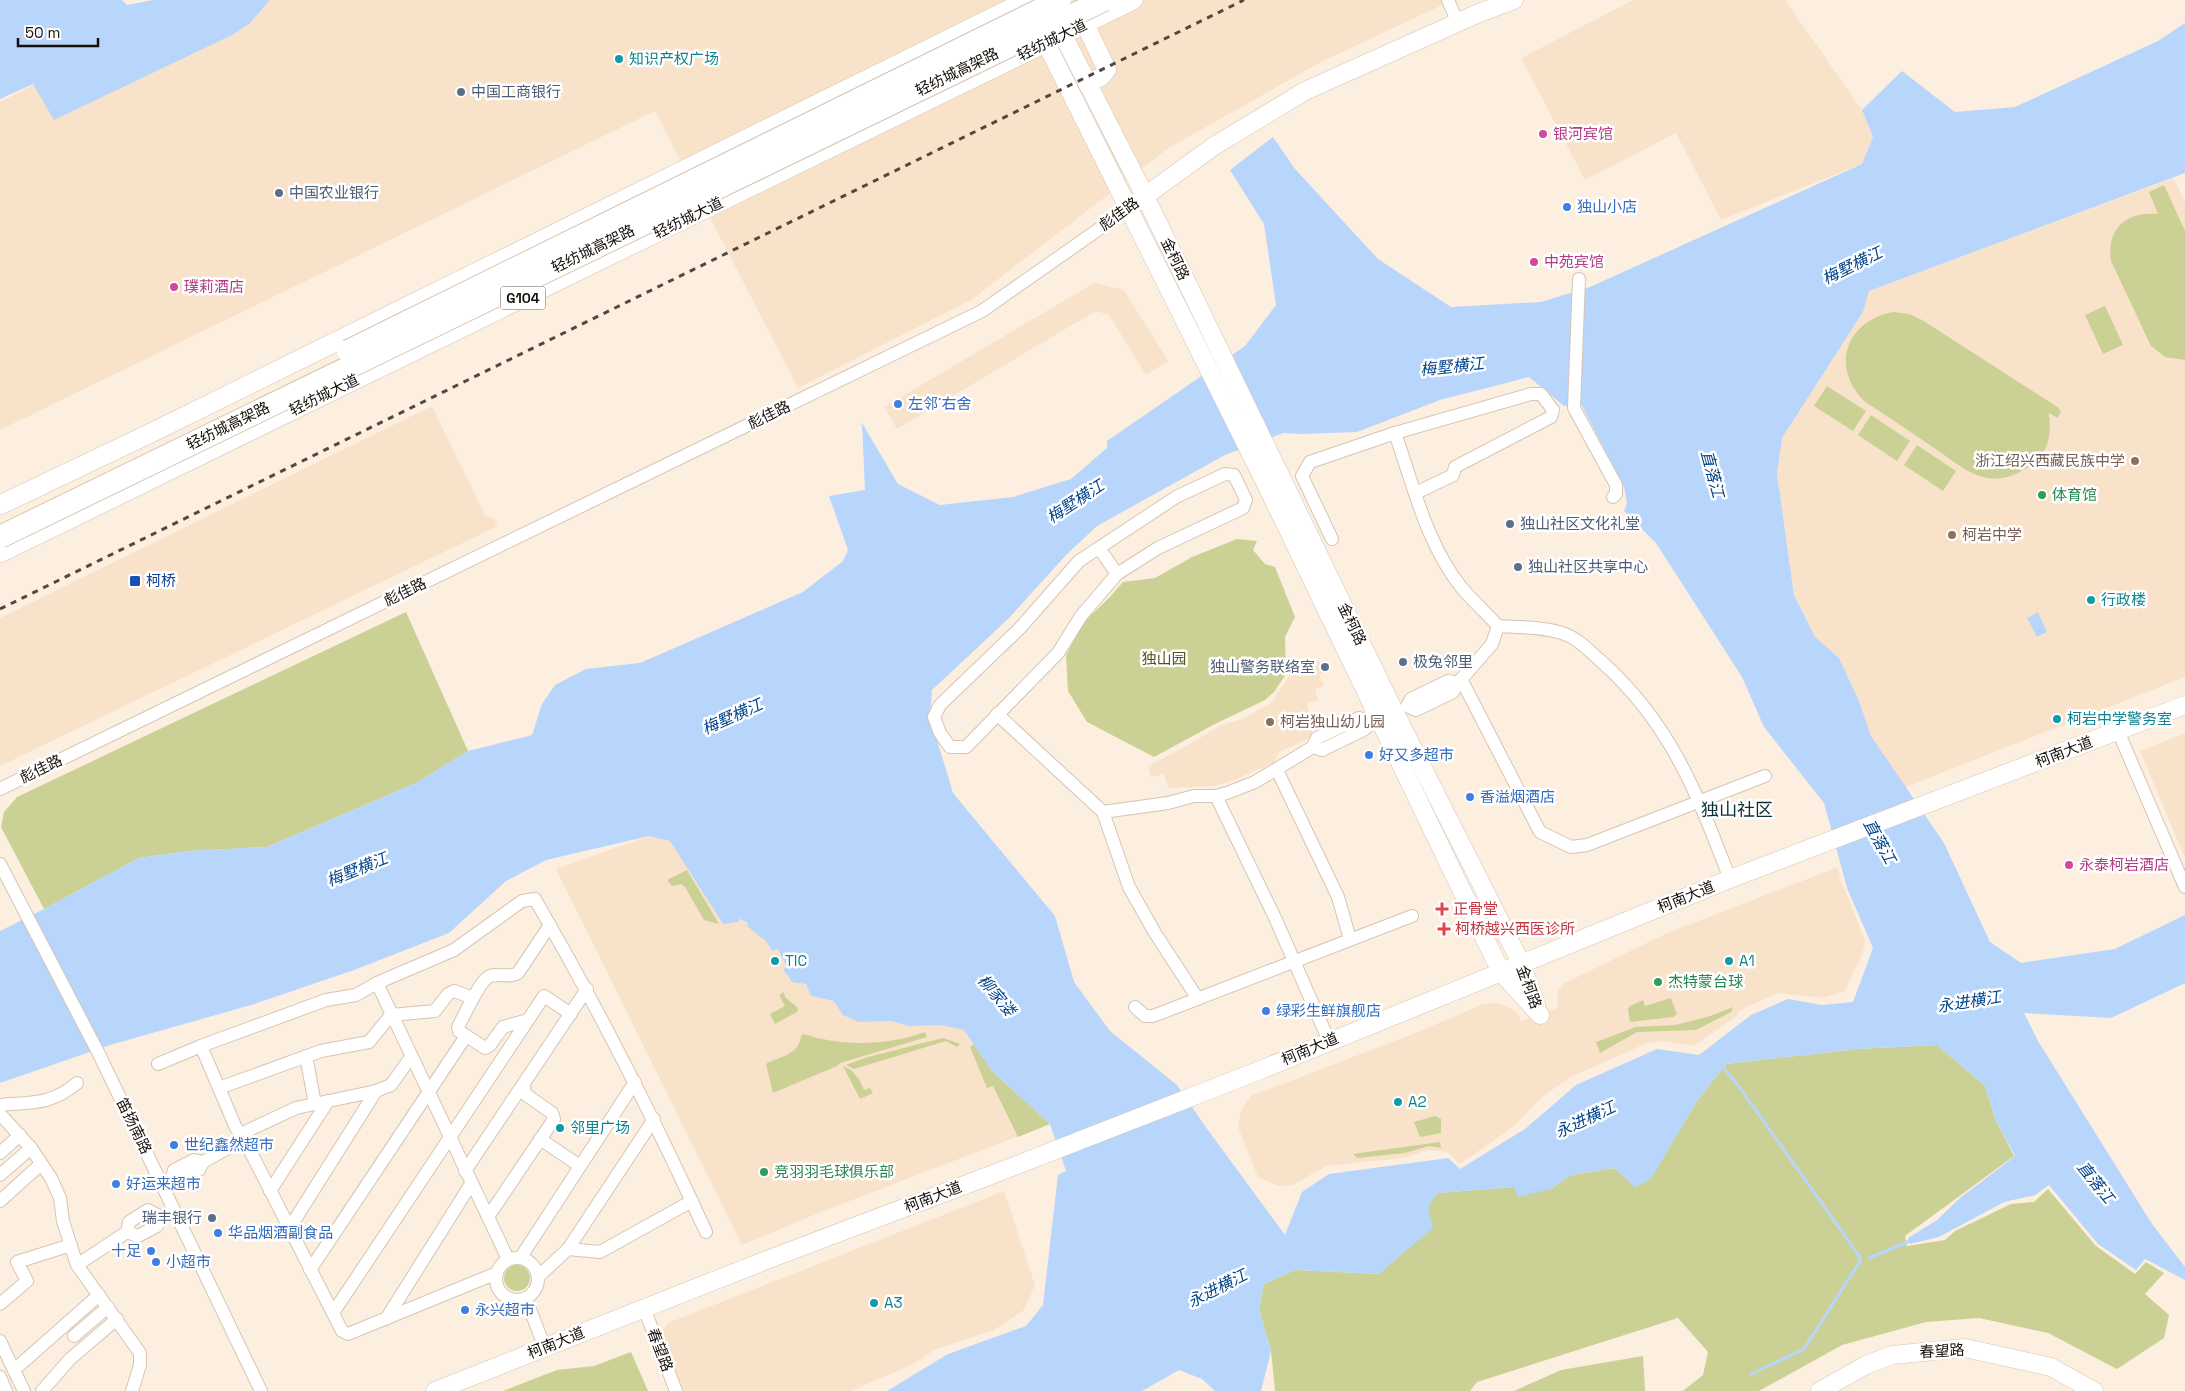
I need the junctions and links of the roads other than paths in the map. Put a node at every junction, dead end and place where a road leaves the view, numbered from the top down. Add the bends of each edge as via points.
1 (1026, 0) edge
2 (1048, 0) edge
3 (1060, 0) edge
4 (1104, 0) edge
5 (1133, 0) edge
6 (1448, 0) edge
7 (1514, 0) edge
8 (1458, 23) junction
9 (1085, 24) junction
10 (1063, 35) junction
11 (1046, 43) junction
12 (1088, 83) junction
13 (1145, 196) junction
14 (1129, 208) junction
15 (1579, 279) dead end
16 (1394, 433) junction
17 (1272, 479) junction
18 (1416, 493) junction
19 (1613, 497) dead end
20 (0, 505) edge
21 (0, 521) edge
22 (0, 537) edge
23 (1332, 539) dead end
24 (1099, 548) junction
25 (0, 553) edge
26 (1117, 574) junction
27 (1498, 626) junction
28 (1459, 681) junction
29 (2185, 705) edge
30 (997, 714) junction
31 (1387, 714) junction
32 (2118, 731) junction
33 (1277, 770) junction
34 (1765, 776) dead end
35 (0, 789) edge
36 (1216, 796) junction
37 (1701, 803) junction
38 (1103, 812) junction
39 (0, 864) edge
40 (1730, 879) junction
41 (2185, 887) edge
42 (1412, 916) dead end
43 (550, 926) junction
44 (1350, 939) junction
45 (1295, 961) junction
46 (1522, 963) junction
47 (1501, 972) junction
48 (376, 983) junction
49 (587, 989) junction
50 (473, 998) junction
51 (1198, 999) junction
52 (1135, 1006) dead end
53 (571, 1014) junction
54 (391, 1015) junction
55 (528, 1020) junction
56 (466, 1036) junction
57 (1329, 1040) junction
58 (201, 1046) junction
59 (306, 1056) junction
60 (410, 1057) junction
61 (158, 1064) dead end
62 (635, 1082) junction
63 (76, 1083) dead end
64 (524, 1083) junction
65 (218, 1088) junction
66 (376, 1091) junction
67 (428, 1093) junction
68 (328, 1102) junction
69 (315, 1104) junction
70 (0, 1105) edge
71 (0, 1114) edge
72 (654, 1119) junction
73 (20, 1135) junction
74 (243, 1137) junction
75 (449, 1137) junction
76 (540, 1139) junction
77 (31, 1148) junction
78 (0, 1153) edge
79 (41, 1164) junction
80 (580, 1166) junction
81 (465, 1171) junction
82 (0, 1175) edge
83 (167, 1181) junction
84 (471, 1184) junction
85 (270, 1192) junction
86 (0, 1201) edge
87 (692, 1201) junction
88 (174, 1208) junction
89 (488, 1217) junction
90 (289, 1230) junction
91 (706, 1232) dead end
92 (70, 1245) junction
93 (568, 1249) junction
94 (521, 1257) junction
95 (508, 1259) junction
96 (77, 1265) junction
97 (310, 1270) junction
98 (497, 1273) junction
99 (539, 1276) junction
100 (99, 1295) junction
101 (526, 1298) junction
102 (0, 1304) edge
103 (108, 1307) junction
104 (644, 1308) junction
105 (333, 1313) junction
106 (117, 1319) junction
107 (386, 1319) junction
108 (74, 1336) dead end
109 (0, 1341) edge
110 (545, 1348) junction
111 (14, 1370) junction
112 (0, 1377) edge
113 (6, 1391) edge
114 (24, 1391) edge
115 (42, 1391) edge
116 (132, 1391) edge
117 (261, 1391) edge
118 (435, 1391) edge
119 (676, 1391) edge
120 (1820, 1391) edge
121 (2094, 1391) edge

1 - 11 main road
1 - 20 main road
2 - 10 main road
3 - 21 highway, 轻纺城高架路, bridge
4 - 22 highway, 轻纺城高架路, bridge
5 - 9 main road, 轻纺城大道 / G104
6 - 8 street
7 - 8 main road, 彪佳路
8 - 13 main road, 彪佳路 via 1305,91 1214,146
9 - 10 main road, 轻纺城大道 / G104
9 - 12 main road via 1107,70
10 - 11 main road, 轻纺城大道 / G104
10 - 12 main road, 金柯路
11 - 14 main road, 金柯路
11 - 25 main road, 轻纺城大道 / G104
12 - 13 main road, 金柯路
13 - 14 main road, 彪佳路
13 - 17 main road, 金柯路 via 1211,334
14 - 17 main road, 金柯路 via 1194,340
14 - 35 street, 彪佳路 via 982,312
15 - 19 street via 1574,408 1616,485
16 - 18 street
16 - 18 street via 1531,394 1542,394 1553,410 1551,417 1455,467 1453,475
16 - 23 street via 1310,462 1306,468 1302,476
17 - 31 main road, 金柯路
18 - 27 street via 1441,556 1461,586
24 - 26 street
24 - 26 street via 1176,497 1225,474 1234,475 1246,500 1243,508 1158,548
24 - 30 street via 1079,561 1020,628 940,705 934,717 940,734 950,747 966,747
26 - 30 street via 1081,616 1058,653
27 - 28 street via 1492,644
27 - 37 street via 1562,633 1577,640 1613,672 1674,748
28 - 31 street via 1453,692 1416,710
28 - 37 street via 1540,832 1555,840 1571,847 1587,845
29 - 32 main road, 柯南大道
30 - 38 street
31 - 33 street via 1359,718 1317,738 1313,748
31 - 46 main road, 金柯路
31 - 47 main road, 金柯路
32 - 40 main road, 柯南大道
32 - 41 street
33 - 36 street
33 - 44 street via 1338,897
34 - 37 street
36 - 38 street via 1194,796
36 - 45 street
37 - 40 street
38 - 51 street via 1129,887
39 - 83 street, 笛扬南路
40 - 46 main road, 柯南大道
42 - 44 street
43 - 48 street via 535,899 522,901 454,950
43 - 49 street
43 - 50 street via 518,974 487,978
44 - 45 street
45 - 51 street
45 - 57 street
46 - 47 main road, 柯南大道
46 - 47 main road, 金柯路 via 1540,1015
47 - 57 main road, 柯南大道
48 - 54 street
48 - 58 street via 356,995 326,1000
49 - 53 street
49 - 62 street
50 - 54 street via 454,991 435,1011
50 - 56 street via 458,1027
51 - 52 street via 1149,1017
53 - 55 street via 544,996
53 - 64 street
54 - 59 street via 369,1042 321,1050
54 - 60 street
55 - 56 street via 503,1027 485,1048
55 - 75 street
56 - 67 street
57 - 104 main road, 柯南大道 via 1258,1071
58 - 61 street
58 - 65 street
59 - 65 street
59 - 69 street
60 - 66 street via 391,1085
60 - 67 street
62 - 72 street
62 - 80 street
63 - 70 street via 64,1094 48,1101
64 - 76 street via 525,1094 552,1113 554,1120
64 - 81 street
65 - 74 street
66 - 68 street
66 - 90 street
67 - 75 street
67 - 97 street
68 - 69 street
68 - 85 street
69 - 74 street via 296,1108 247,1131
71 - 73 street
72 - 87 street
72 - 93 street
73 - 77 street
73 - 78 street
74 - 83 street via 203,1162 199,1170 179,1180
74 - 85 street
75 - 81 street
75 - 105 street
76 - 80 street
76 - 89 street
77 - 79 street
77 - 82 street
79 - 86 street
79 - 92 street via 60,1198
80 - 94 street
81 - 84 street
83 - 88 street, 笛扬南路
84 - 89 street
84 - 107 street
85 - 90 street
87 - 91 street
87 - 93 street via 600,1252
88 - 96 street via 158,1216 148,1210 130,1222 127,1232
88 - 117 street, 笛扬南路
89 - 95 street
90 - 97 street
92 - 96 street
92 - 102 street via 17,1262 27,1281
93 - 99 street
94 - 95 street
94 - 99 street via 533,1264
95 - 98 street
96 - 100 street
97 - 105 street
98 - 101 street via 498,1287 506,1297 512,1300
98 - 107 street
99 - 101 street via 536,1290
100 - 103 street
100 - 111 street
101 - 110 street
103 - 106 street
103 - 108 street
104 - 110 main road, 柯南大道
104 - 119 street, 春望路
105 - 107 street via 342,1331 348,1334
106 - 115 street via 70,1359
106 - 116 street via 140,1353 140,1366
109 - 111 street
110 - 118 main road, 柯南大道
111 - 114 street
112 - 113 street
120 - 121 main road, 春望路 via 1866,1365 1892,1355 1965,1348 2050,1367

